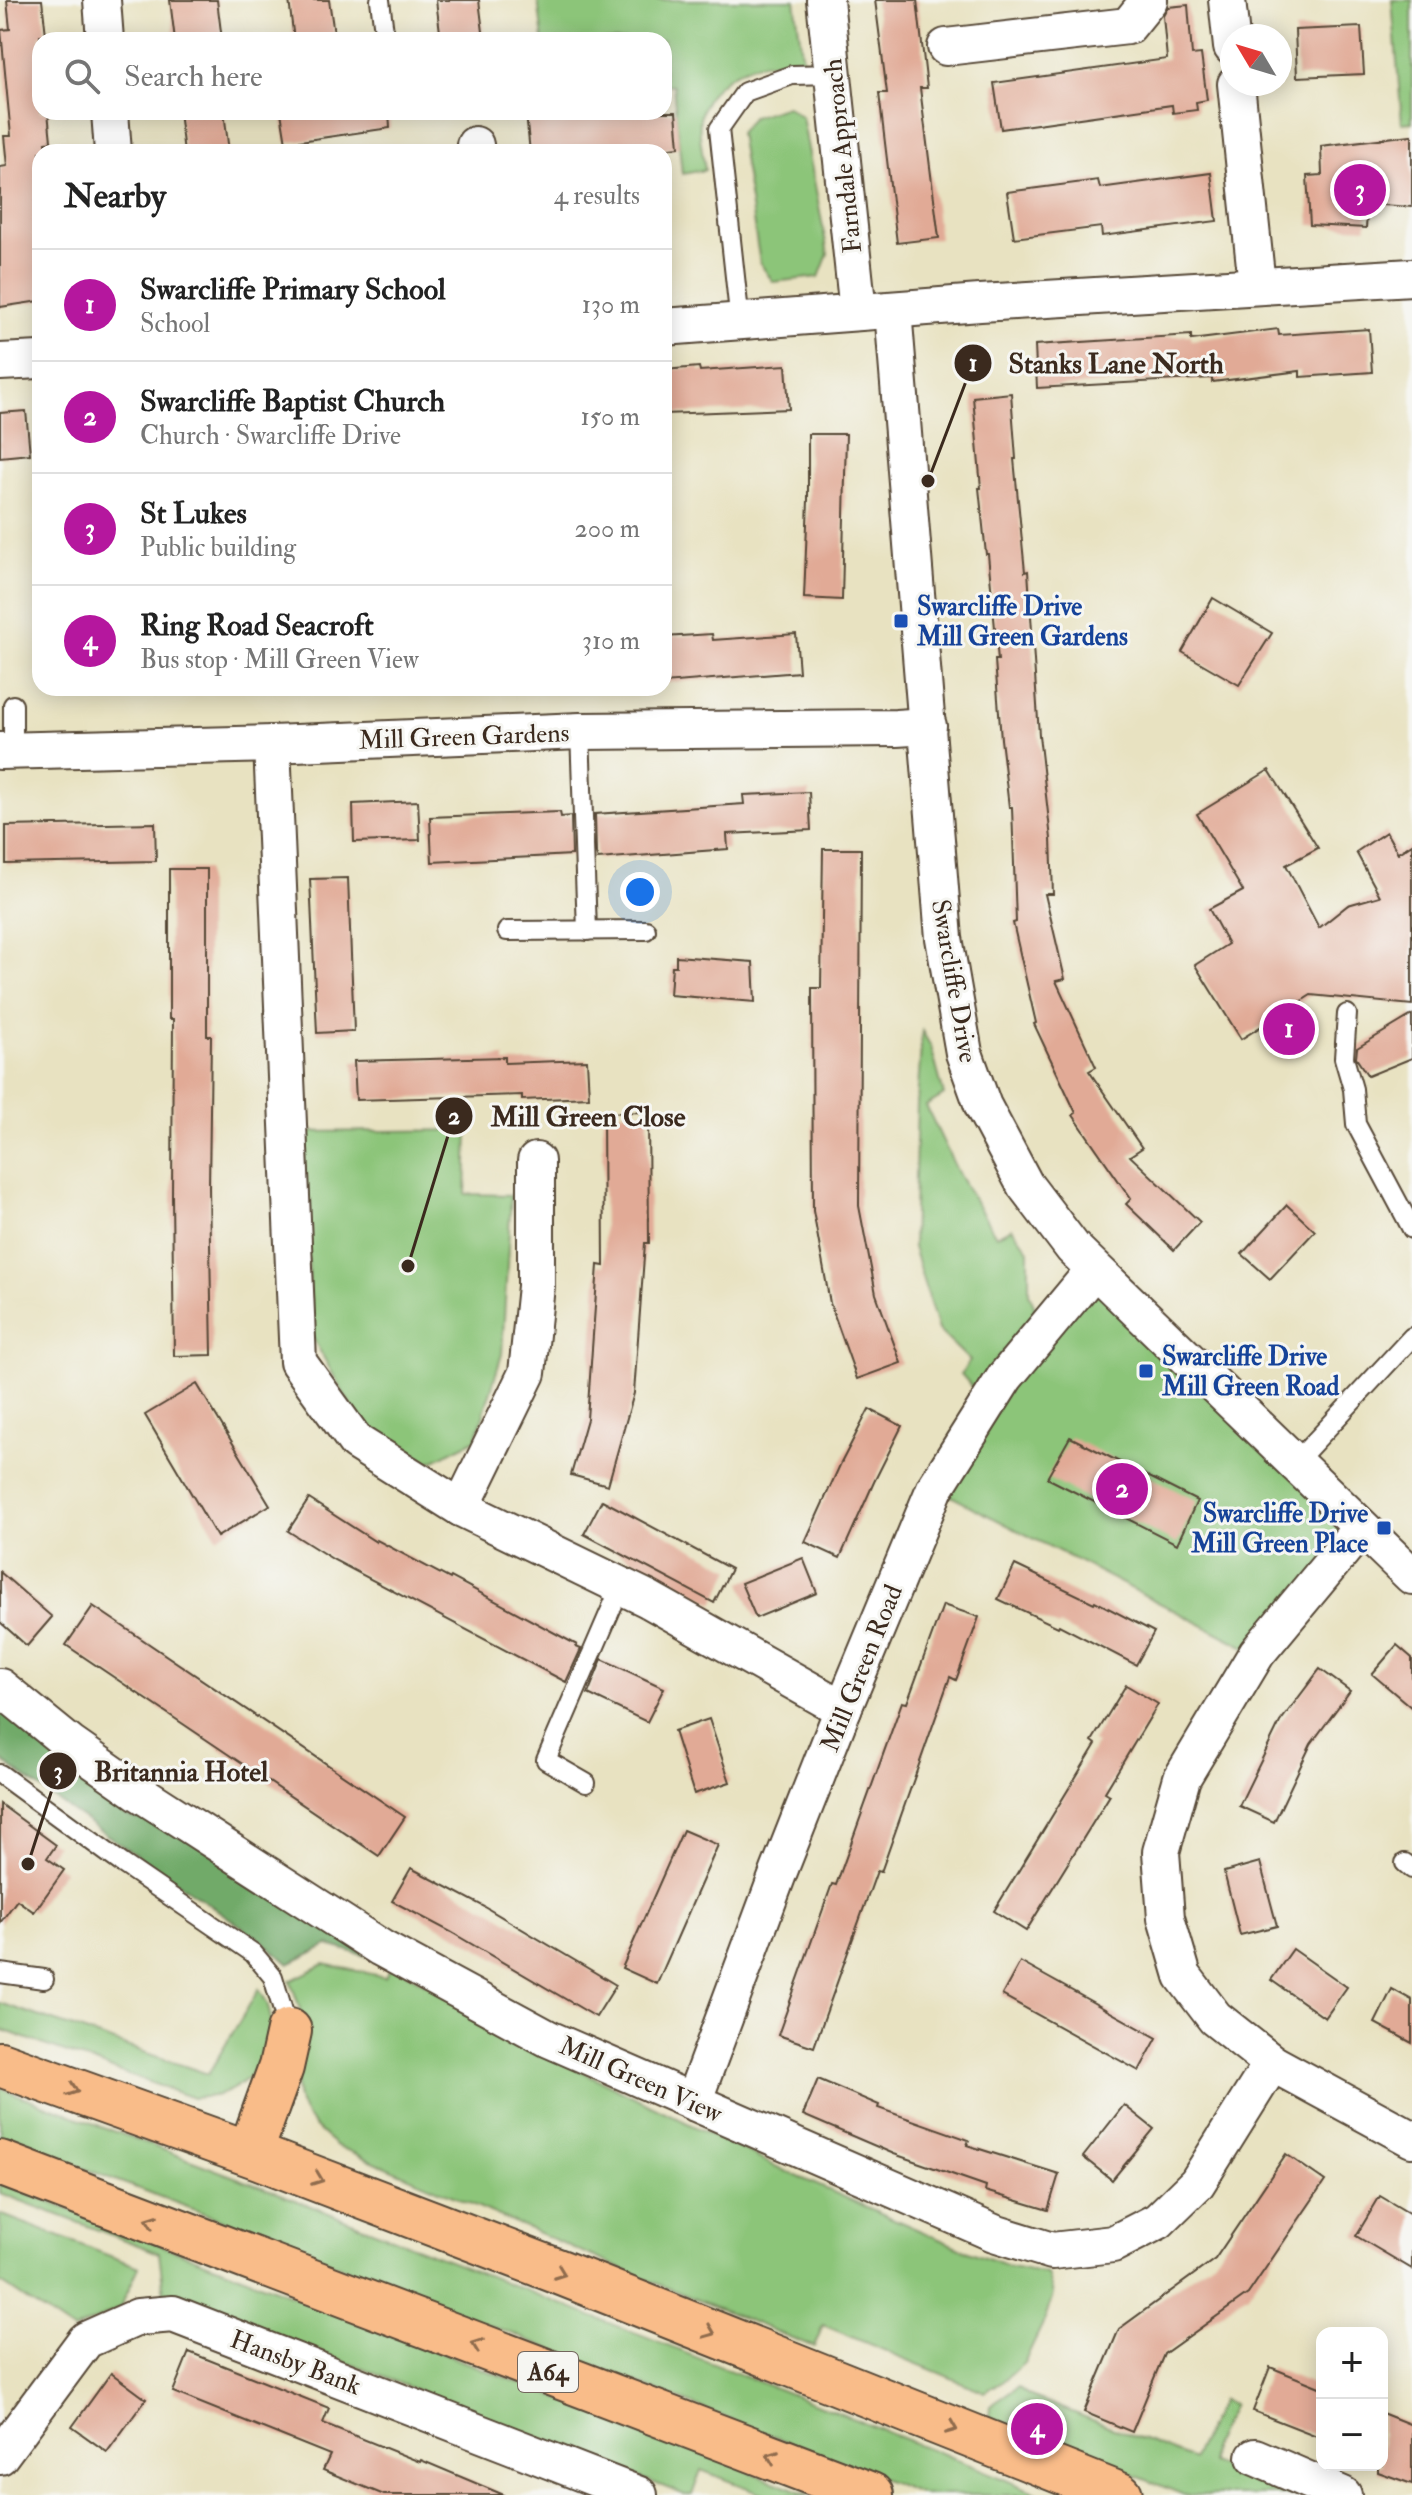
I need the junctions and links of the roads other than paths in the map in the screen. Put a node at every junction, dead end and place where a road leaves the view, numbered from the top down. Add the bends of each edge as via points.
1 (102, 0) edge
2 (380, 0) edge
3 (825, 0) edge
4 (1149, 0) edge
5 (1227, 0) edge
6 (1230, 24) edge
7 (104, 32) edge
8 (384, 32) edge
9 (946, 47) dead end
10 (834, 74) junction
11 (1237, 96) edge
12 (111, 120) edge
13 (112, 144) edge
14 (1412, 277) edge
15 (1257, 285) junction
16 (875, 311) junction
17 (740, 323) junction
18 (672, 327) edge
19 (32, 360) edge
20 (0, 362) edge
21 (13, 705) dead end
22 (928, 726) junction
23 (580, 731) junction
24 (272, 744) junction
25 (6, 751) edge
26 (646, 930) dead end
27 (507, 931) dead end
28 (587, 931) junction
29 (1347, 1014) dead end
30 (536, 1161) dead end
31 (1412, 1229) edge
32 (1094, 1270) junction
33 (1412, 1337) edge
34 (1294, 1464) junction
35 (461, 1508) junction
36 (1361, 1528) junction
37 (1412, 1576) edge
38 (621, 1586) junction
39 (0, 1687) edge
40 (843, 1709) junction
41 (0, 1774) edge
42 (586, 1783) dead end
43 (0, 1973) edge
44 (44, 1979) dead end
45 (289, 2031) joint
46 (1272, 2063) junction
47 (0, 2064) edge
48 (693, 2102) junction
49 (1412, 2139) edge
50 (250, 2153) junction
51 (0, 2163) edge
52 (1251, 2451) dead end
53 (0, 2456) edge
54 (639, 2495) edge
55 (871, 2495) edge
56 (1120, 2495) edge
57 (1343, 2495) edge

1 - 7 street
2 - 8 lane
3 - 10 street, Farndale Approach
4 - 9 street via 1128,26
5 - 6 street
10 - 16 street, Farndale Approach
10 - 17 lane via 792,75 745,92 719,129
11 - 15 street
12 - 13 street
14 - 15 street
15 - 16 street
16 - 17 street
16 - 22 street, Swarcliffe Drive
17 - 18 street
19 - 20 street
21 - 25 lane
22 - 23 street, Mill Green Gardens
22 - 32 street, Swarcliffe Drive via 944,938 964,1053 983,1106 1025,1185
23 - 24 street, Mill Green Gardens
23 - 28 lane
24 - 25 street, Mill Green Gardens
24 - 35 street via 298,1362 356,1442
26 - 28 lane
27 - 28 lane
29 - 31 lane via 1344,1058 1356,1124
30 - 35 street via 536,1286 527,1373
32 - 34 street, Swarcliffe Drive
32 - 40 street, Mill Green Road via 1005,1377 935,1488
33 - 34 lane
34 - 36 street, Swarcliffe Drive
35 - 38 street
36 - 37 street, Swarcliffe Drive
36 - 46 street via 1257,1653 1182,1778 1161,1852 1166,1918 1183,1976 1215,2018
38 - 40 street
38 - 42 lane via 546,1760
39 - 48 street, Mill Green View via 115,1775 381,1948 549,2039
40 - 48 street, Mill Green Road
41 - 45 lane via 253,1953 273,1977
43 - 44 lane
45 - 50 highway
46 - 48 street, Mill Green View via 1197,2183 1158,2221 1113,2244 1052,2251 994,2233
46 - 49 street
47 -> 50 highway
50 -> 56 highway
55 -> 51 highway, A64
52 - 57 street
53 - 54 street, Hansby Bank via 86,2340 138,2317 173,2314

